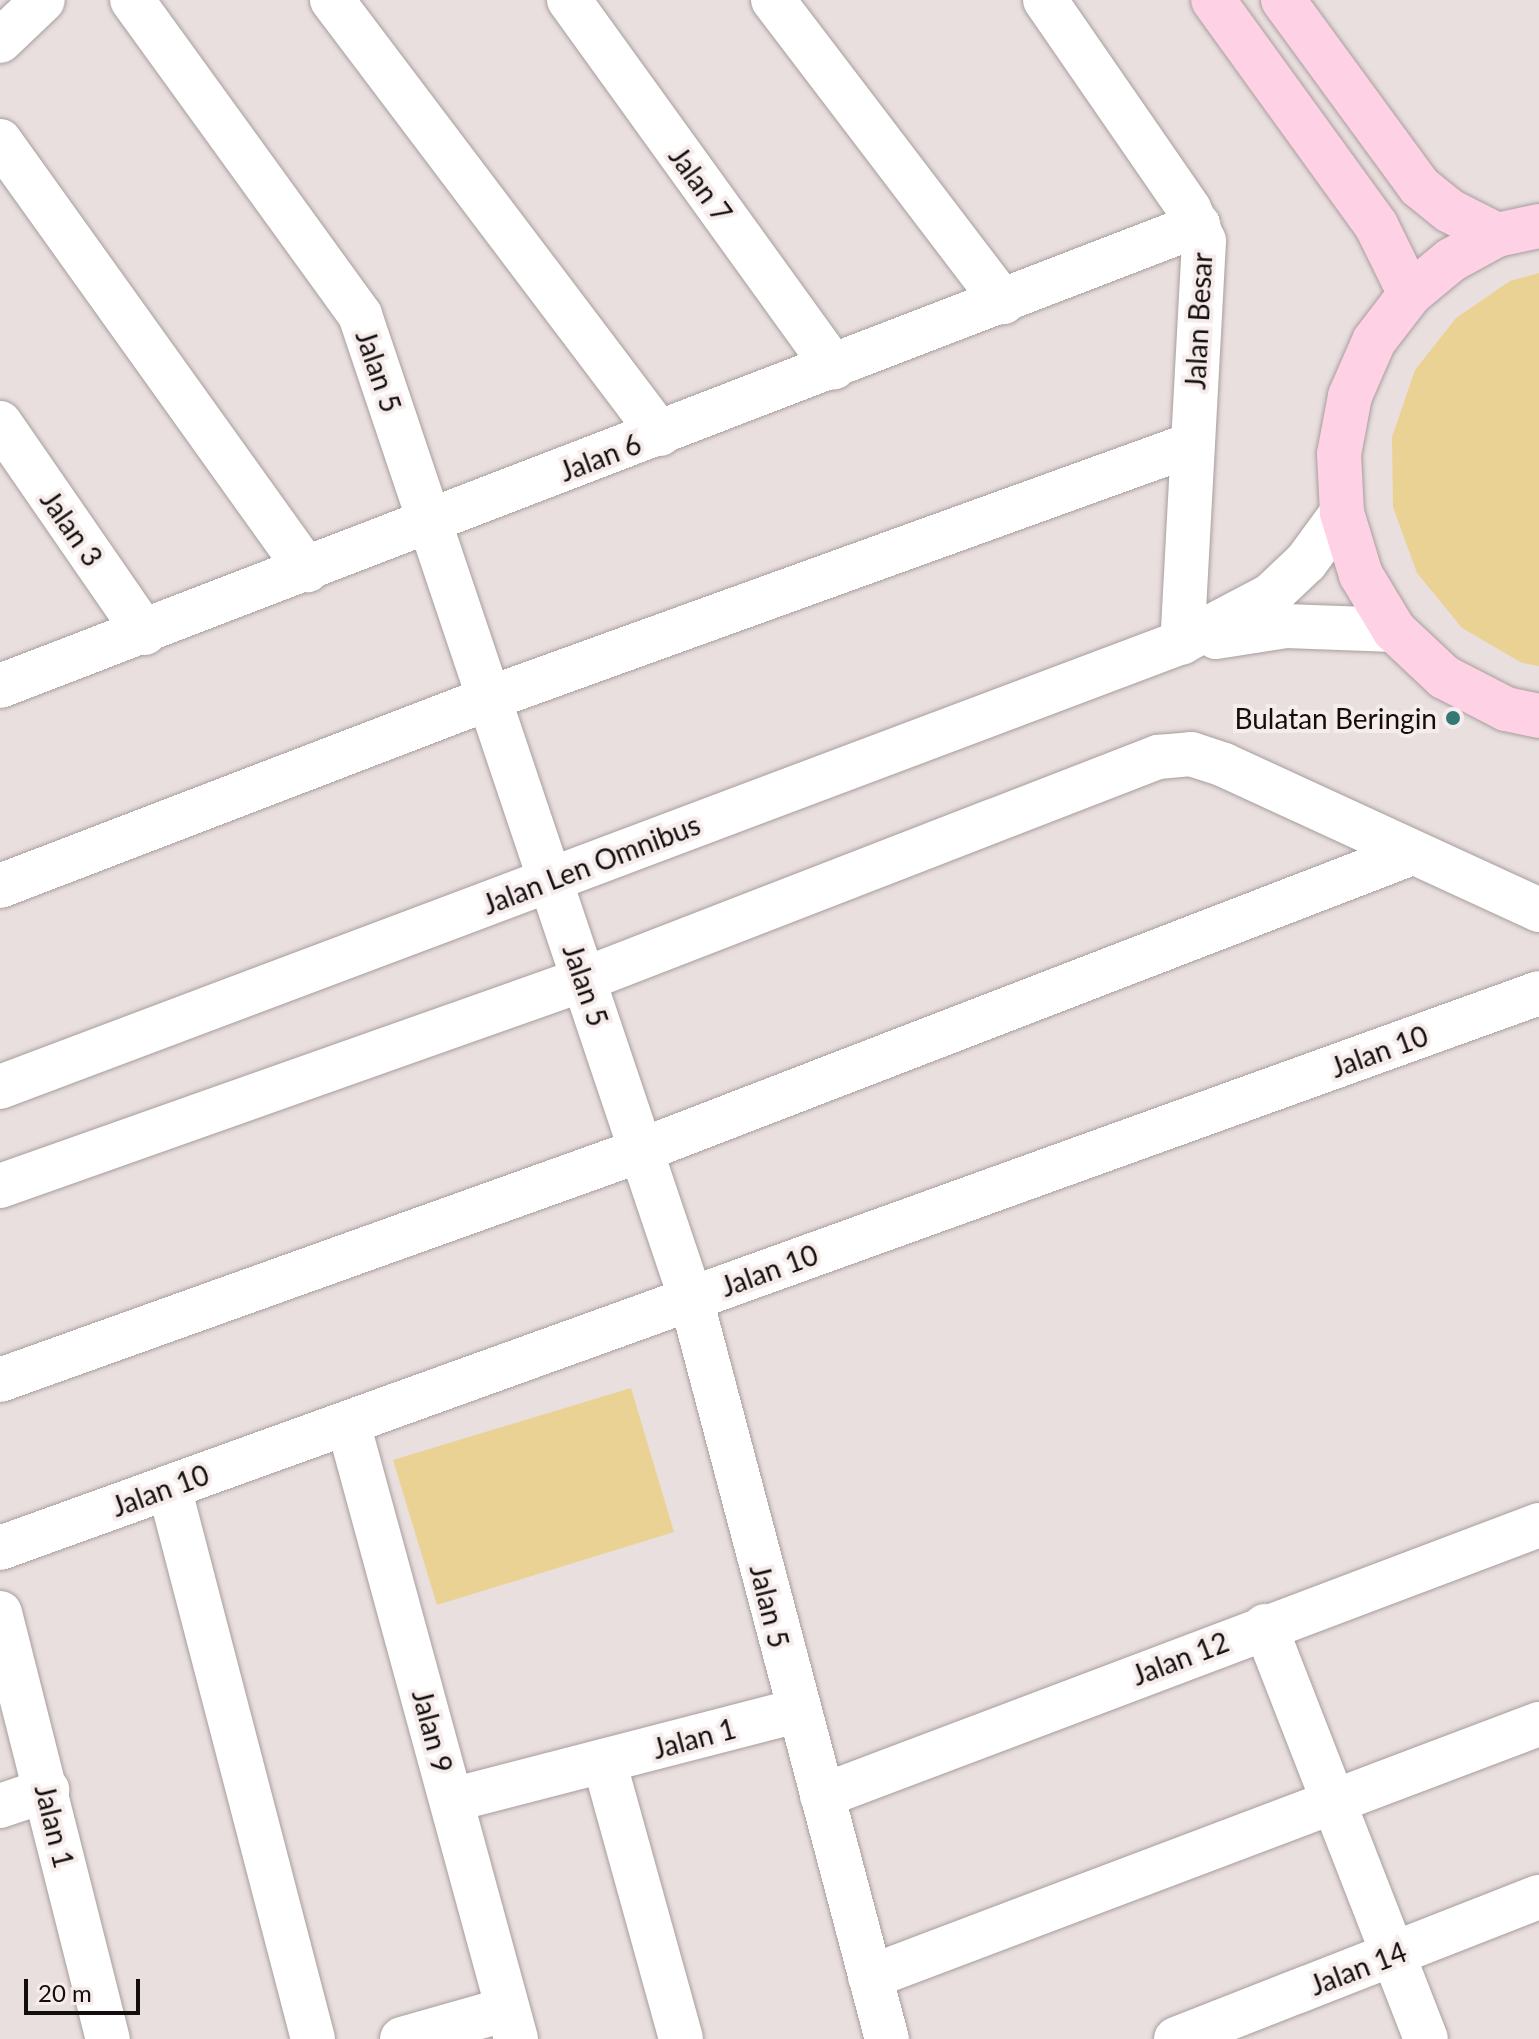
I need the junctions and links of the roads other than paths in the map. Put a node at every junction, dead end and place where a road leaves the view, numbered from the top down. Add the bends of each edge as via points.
1 (43, 0) edge
2 (132, 0) edge
3 (332, 0) edge
4 (773, 0) edge
5 (1045, 0) edge
6 (1213, 0) edge
7 (1283, 0) edge
8 (573, 2) edge
9 (0, 41) edge
10 (0, 141) edge
11 (1198, 225) junction
12 (1539, 226) edge
13 (1497, 235) junction
14 (1410, 294) junction
15 (1003, 302) junction
16 (834, 367) junction
17 (0, 423) edge
18 (660, 434) junction
19 (1190, 445) junction
20 (1342, 513) junction
21 (431, 522) junction
22 (307, 570) junction
23 (1394, 630) junction
24 (145, 633) junction
25 (1182, 642) junction
26 (0, 686) edge
27 (490, 698) junction
28 (1539, 716) edge
29 (1412, 853) junction
30 (551, 879) junction
31 (0, 886) edge
32 (1539, 910) edge
33 (585, 979) junction
34 (1539, 993) edge
35 (0, 1087) edge
36 (642, 1150) junction
37 (0, 1186) edge
38 (691, 1299) junction
39 (0, 1380) edge
40 (348, 1423) junction
41 (169, 1487) junction
42 (1539, 1525) edge
43 (0, 1548) edge
44 (0, 1613) edge
45 (1265, 1626) junction
46 (797, 1711) junction
47 (1539, 1724) edge
48 (604, 1761) junction
49 (47, 1790) junction
50 (822, 1796) junction
51 (452, 1800) junction
52 (1334, 1802) junction
53 (0, 1806) edge
54 (1539, 1897) edge
55 (1393, 1955) junction
56 (870, 1977) junction
57 (512, 2024) edge
58 (108, 2039) edge
59 (313, 2039) edge
60 (402, 2039) edge
61 (681, 2039) edge
62 (887, 2039) edge
63 (1176, 2039) edge
64 (1426, 2039) edge

1 - 9 street
2 - 21 street, Jalan 5 via 360,315
3 - 18 street
4 - 15 street
5 - 11 street, Jalan Besar
6 - 14 main road via 1376,225
7 - 13 main road via 1420,187 1450,211
8 - 16 street, Jalan 7
10 - 22 street
11 - 15 street, Jalan 6
11 - 19 street, Jalan Besar via 1205,257
12 - 13 main road
13 - 14 main road via 1451,260
14 - 20 main road via 1374,341 1350,396 1339,454
15 - 16 street, Jalan 6
16 - 18 street, Jalan 6
17 - 24 street, Jalan 3
18 - 21 street, Jalan 6
19 - 25 street, Jalan Besar
19 - 27 street
20 - 23 main road via 1361,575
20 - 25 street, Jalan Len Omnibus via 1306,562 1271,595
21 - 22 street, Jalan 6
21 - 27 street, Jalan 5
22 - 24 street, Jalan 6
23 - 25 street, Jalan Len Omnibus via 1286,626
23 - 28 main road via 1444,677 1506,709
24 - 26 street, Jalan 6
25 - 30 street, Jalan Len Omnibus
27 - 30 street, Jalan 5
27 - 31 street
29 - 32 street
29 - 33 street via 1224,765 1191,754 1158,757
29 - 36 street
30 - 33 street, Jalan 5
30 - 35 street, Jalan Len Omnibus
33 - 36 street, Jalan 5
33 - 37 street
34 - 38 street, Jalan 10
36 - 38 street, Jalan 5
36 - 39 street
38 - 40 street, Jalan 10
38 - 46 street, Jalan 5
40 - 41 street, Jalan 10
40 - 51 street, Jalan 9
41 - 43 street, Jalan 10
41 - 59 street
42 - 45 street, Jalan 12
44 - 49 street, Jalan 1
45 - 50 street, Jalan 12
45 - 52 street
46 - 48 street, Jalan 1
46 - 50 street, Jalan 5
47 - 52 street
48 - 51 street, Jalan 1
48 - 61 street
49 - 53 street
49 - 58 street, Jalan 1
50 - 56 street, Jalan 5
51 - 57 street, Jalan 9
52 - 55 street
52 - 56 street
54 - 55 street, Jalan 14
55 - 63 street, Jalan 14
55 - 64 street
56 - 62 street, Jalan 5
57 - 60 street

